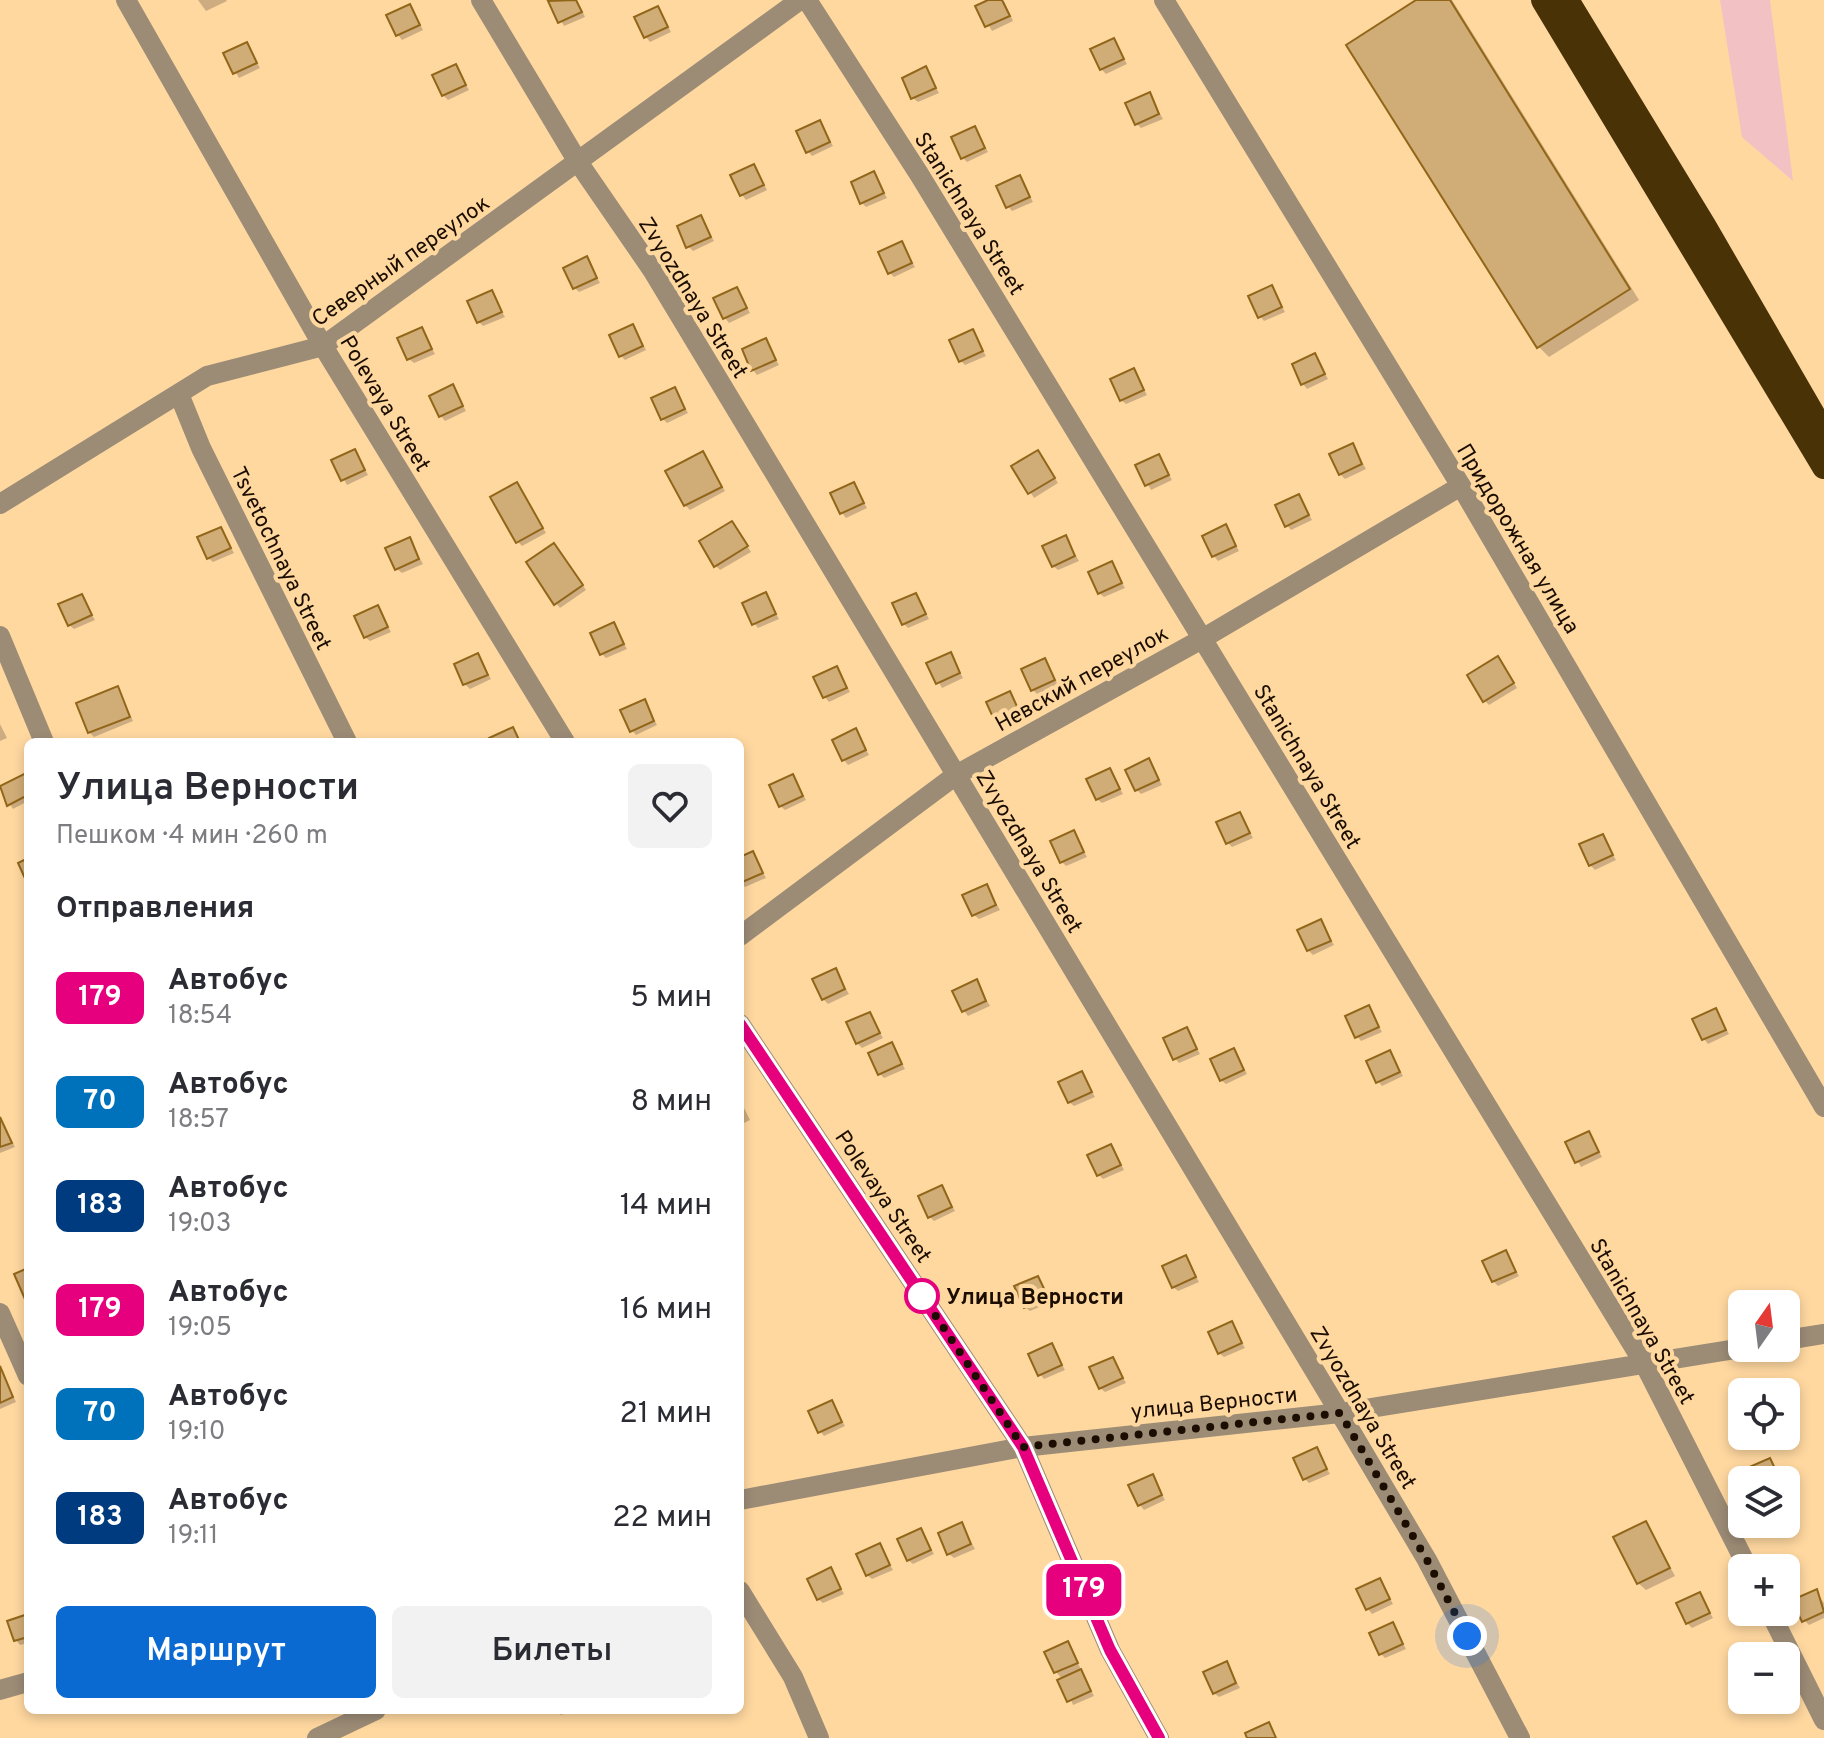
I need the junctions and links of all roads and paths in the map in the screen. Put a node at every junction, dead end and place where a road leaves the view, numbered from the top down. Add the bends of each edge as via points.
1 (126, 0) edge
2 (481, 0) edge
3 (800, 0) edge
4 (807, 0) edge
5 (1164, 0) edge
6 (1543, 0) edge
7 (1567, 0) edge
8 (578, 162) junction
9 (323, 346) junction
10 (179, 394) junction
11 (1824, 433) edge
12 (1824, 467) edge
13 (1461, 486) junction
14 (0, 504) edge
15 (0, 636) edge
16 (1202, 639) junction
17 (42, 738) edge
18 (345, 738) edge
19 (563, 738) edge
20 (956, 775) junction
21 (744, 933) edge
22 (744, 1030) edge
23 (1824, 1107) edge
24 (0, 1313) edge
25 (1824, 1334) edge
26 (1800, 1338) edge
27 (1728, 1350) edge
28 (1645, 1365) junction
29 (24, 1367) edge
30 (1340, 1413) junction
31 (1023, 1447) junction
32 (744, 1499) edge
33 (1741, 1554) edge
34 (744, 1597) edge
35 (1777, 1626) edge
36 (24, 1683) edge
37 (0, 1690) edge
38 (368, 1714) edge
39 (1824, 1720) edge
40 (317, 1738) edge
41 (819, 1738) edge
42 (1159, 1738) edge
43 (1520, 1738) edge

1 - 9 street, Polevaya Street
2 - 8 street, Zvyozdnaya Street
3 - 8 street, Северный переулок
4 - 16 street, Stanichnaya Street
5 - 13 street, Придорожная улица
6 - 12 highway
7 - 11 highway
8 - 9 street, Северный переулок
8 - 20 street, Zvyozdnaya Street via 653,271
9 - 10 street, Северный переулок via 207,376
9 - 19 street, Polevaya Street
10 - 14 street, Северный переулок
10 - 18 street, Tsvetochnaya Street
13 - 16 street, Невский переулок
13 - 23 street, Придорожная улица
15 - 17 street
16 - 20 street, Невский переулок
16 - 28 street, Stanichnaya Street
20 - 21 street, Невский переулок
20 - 30 street, Zvyozdnaya Street
22 - 31 street, Polevaya Street
24 - 29 street
25 - 26 street
27 - 28 street, улица Верности
28 - 30 street, улица Верности
28 - 33 street, Stanichnaya Street
30 - 31 street, улица Верности
30 - 43 street, Zvyozdnaya Street via 1427,1560
31 - 32 street, улица Верности
31 - 42 street, Polevaya Street via 1110,1650
34 - 41 street via 793,1677
35 - 39 street
36 - 37 street
38 - 40 street

